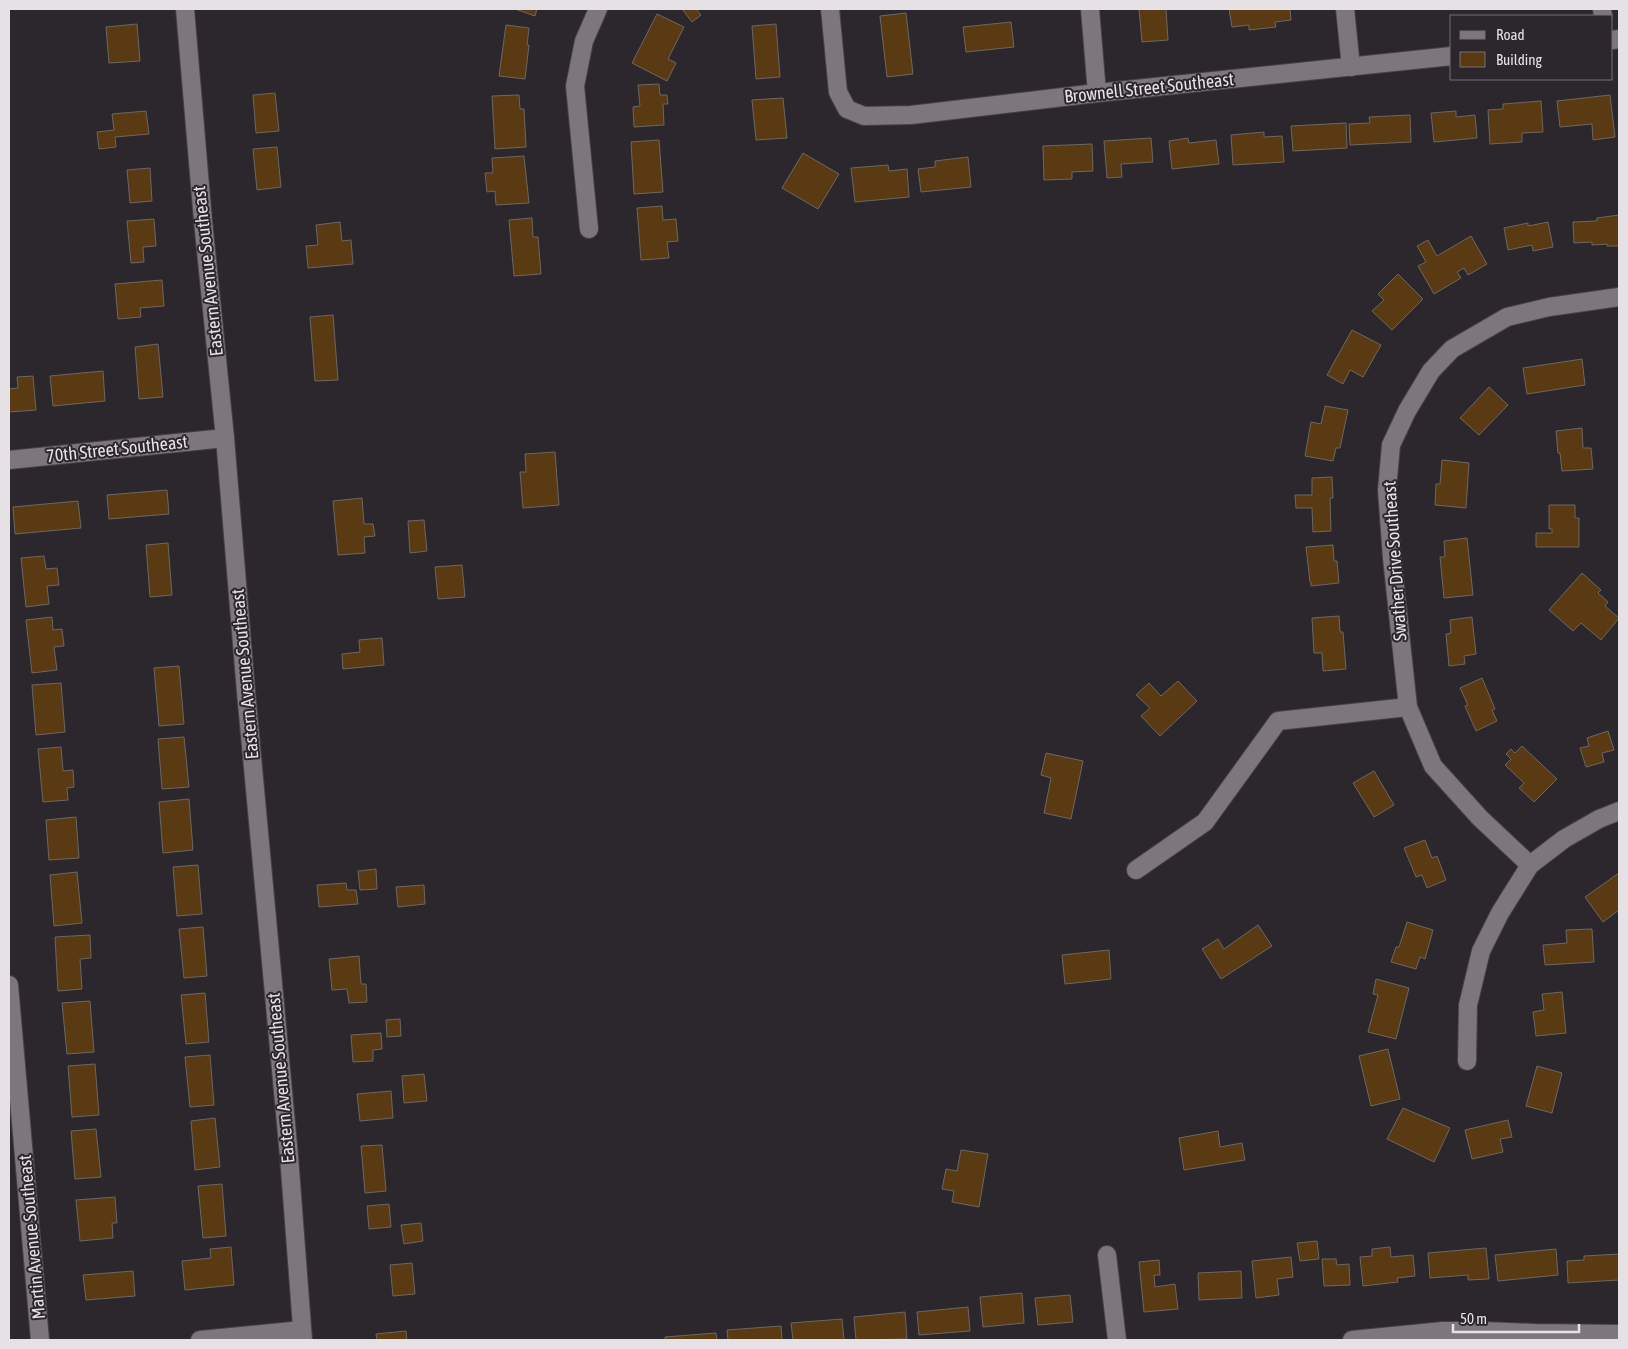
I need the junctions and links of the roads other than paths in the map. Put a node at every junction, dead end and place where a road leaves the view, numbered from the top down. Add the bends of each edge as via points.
1 (185, 9) edge
2 (598, 9) edge
3 (830, 9) edge
4 (1090, 9) edge
5 (1345, 9) edge
6 (1450, 56) edge
7 (1351, 67) junction
8 (1097, 93) junction
9 (588, 229) dead end
10 (1619, 297) edge
11 (225, 438) junction
12 (9, 460) edge
13 (1408, 707) junction
14 (1619, 812) edge
15 (1530, 865) junction
16 (1136, 870) dead end
17 (9, 985) edge
18 (1467, 1062) dead end
19 (1107, 1255) dead end
20 (1619, 1334) edge
21 (302, 1335) edge
22 (1392, 1338) edge
23 (40, 1340) edge
24 (200, 1340) edge
25 (1116, 1340) edge
26 (1352, 1340) edge

1 - 11 street, Eastern Avenue Southeast
2 - 9 street via 584,41 575,86
3 - 8 street, Brownell Street Southeast via 838,92 847,109 864,116 911,115
4 - 8 street
5 - 7 street
6 - 7 street, Brownell Street Southeast
7 - 8 street, Brownell Street Southeast
10 - 13 street, Swather Drive Southeast via 1549,307 1508,317 1452,349 1431,372 1407,411 1391,445 1387,490
11 - 12 street, 70th Street Southeast
11 - 21 street, Eastern Avenue Southeast
13 - 15 street, Swather Drive Southeast via 1433,766 1480,818
13 - 16 street via 1278,721 1205,822
14 - 15 street via 1564,838
15 - 18 street via 1481,951 1468,1005
17 - 23 street, Martin Avenue Southeast
19 - 25 street
20 - 22 street via 1484,1331
21 - 24 street
22 - 26 street

